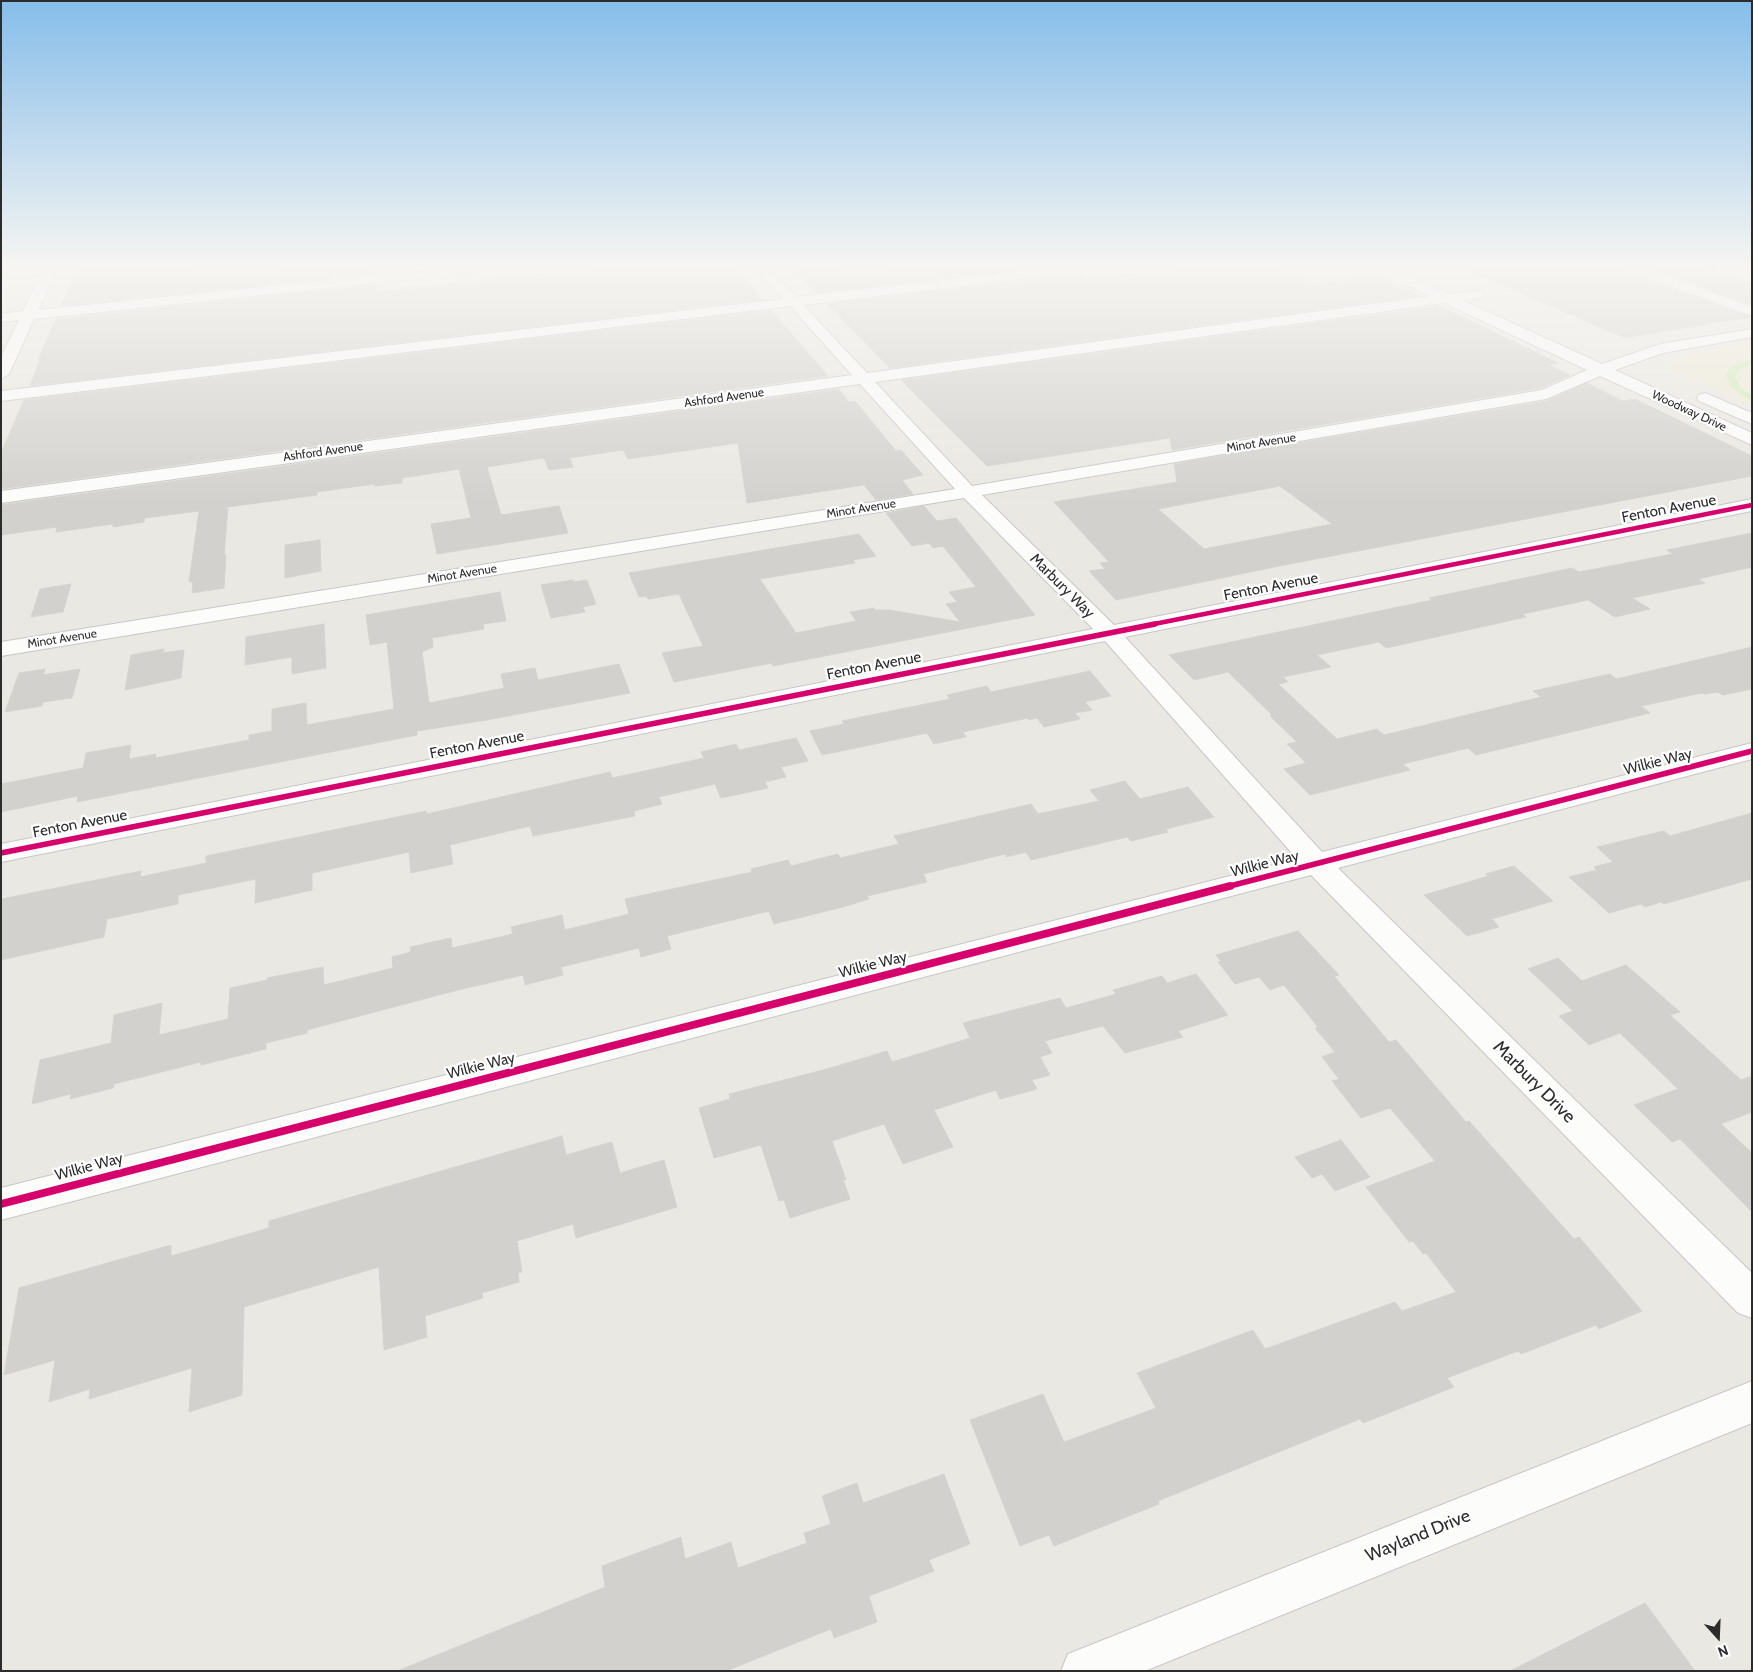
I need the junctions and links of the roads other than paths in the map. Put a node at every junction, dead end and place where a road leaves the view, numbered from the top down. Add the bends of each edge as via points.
1 (14, 346) edge
2 (423, 346) edge
3 (834, 346) edge
4 (1085, 346) edge
5 (1575, 346) edge
6 (1678, 346) edge
7 (1611, 362) junction
8 (1643, 369) dead end
9 (1, 374) edge
10 (864, 380) junction
11 (1688, 390) dead end
12 (1, 396) edge
13 (1752, 419) edge
14 (1752, 440) edge
15 (968, 492) junction
16 (1, 497) edge
17 (1752, 505) edge
18 (1108, 632) junction
19 (1, 649) edge
20 (1752, 751) edge
21 (1, 852) edge
22 (1316, 863) junction
23 (1, 1204) edge
24 (1752, 1300) edge
25 (1752, 1402) edge
26 (1085, 1671) edge

1 - 9 street
2 - 12 street
3 - 10 street
4 - 10 street, Ashford Avenue
5 - 7 street, Woodway Drive
6 - 7 street, Minot Avenue
7 - 8 street, Woodway Drive
7 - 14 street, Woodway Drive
7 - 15 street, Minot Avenue via 1546,394
10 - 15 street, Marbury Way
10 - 16 street, Ashford Avenue
11 - 13 street, Woodway Drive
15 - 18 street, Marbury Way
15 - 19 street, Minot Avenue
17 - 18 street, Fenton Avenue
18 - 21 street, Fenton Avenue
18 - 22 street, Marbury Way
20 - 22 street, Wilkie Way
22 - 23 street, Wilkie Way
22 - 24 street, Marbury Drive
25 - 26 street, Wayland Drive

